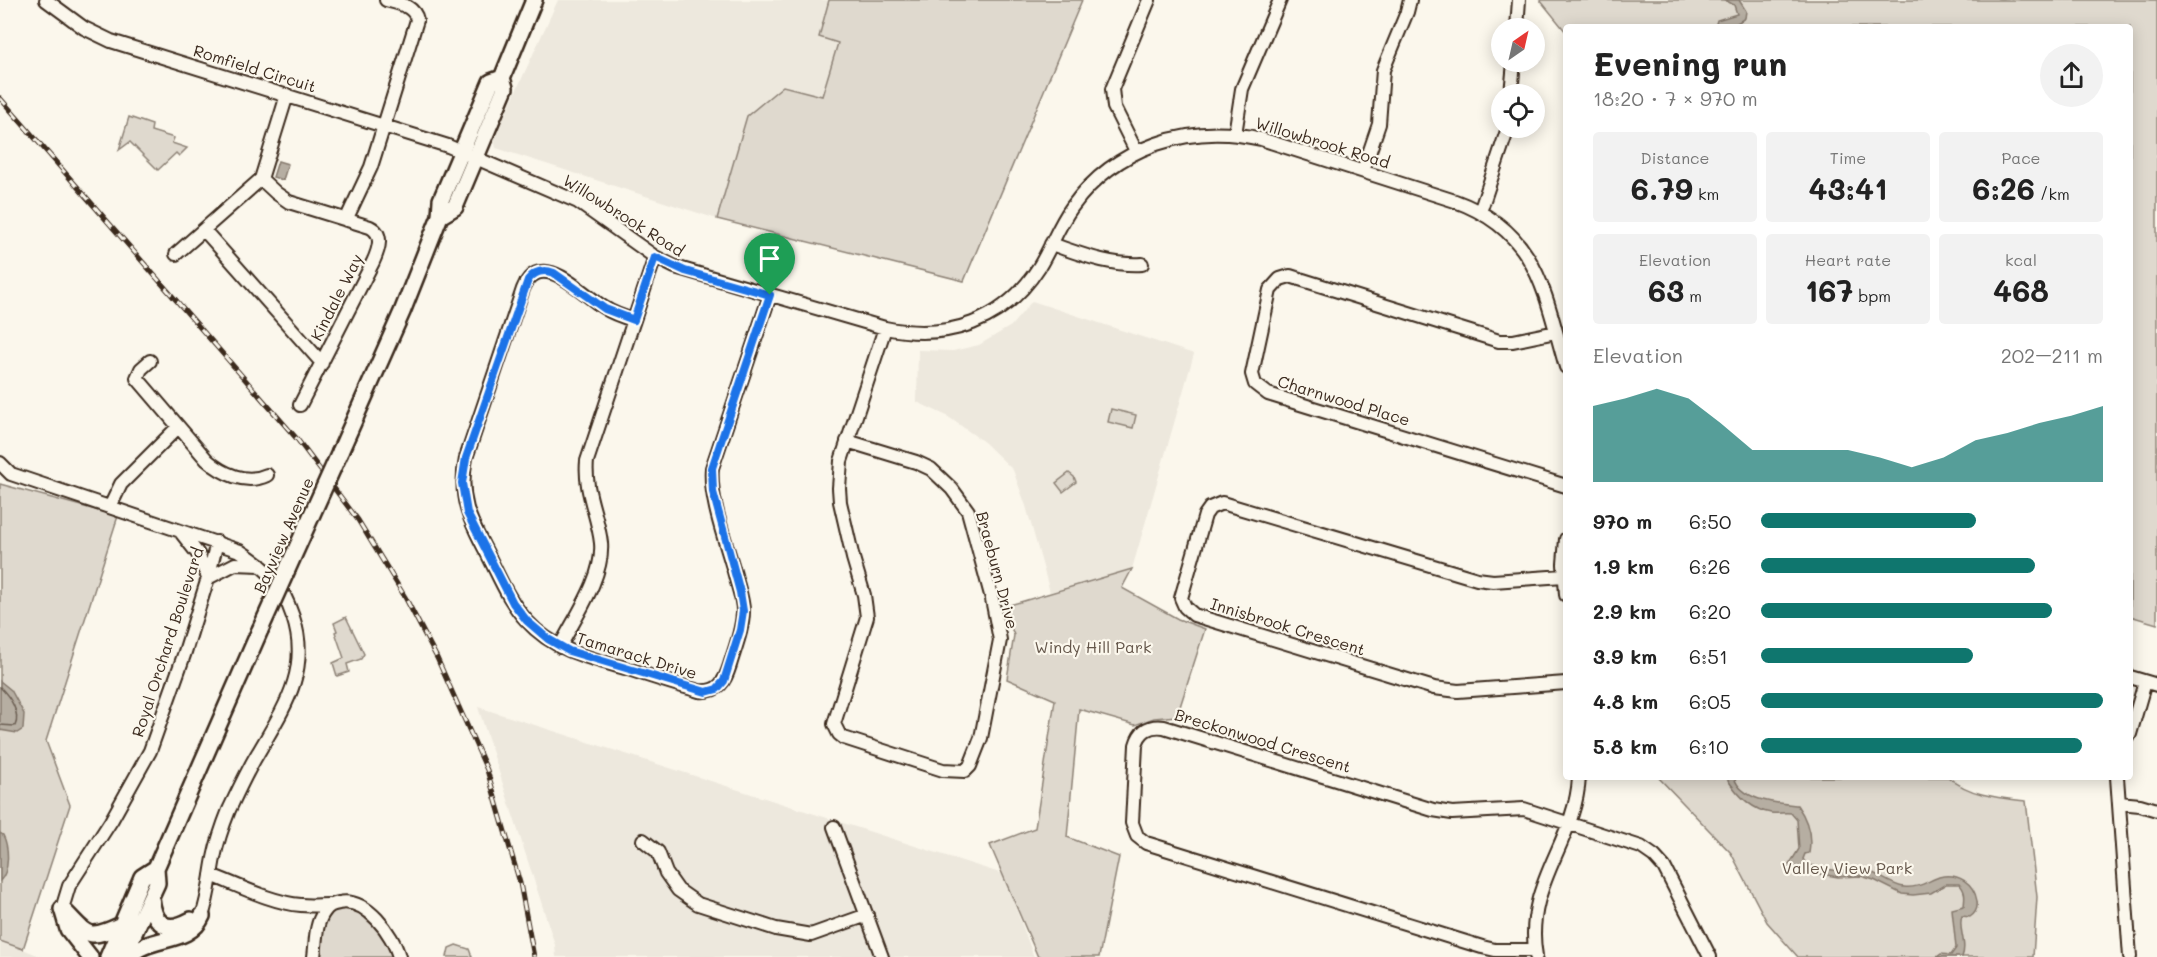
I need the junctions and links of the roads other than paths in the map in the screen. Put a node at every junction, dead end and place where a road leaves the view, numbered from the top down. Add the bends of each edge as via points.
1 (46, 0) edge
2 (386, 0) edge
3 (534, 0) edge
4 (1149, 0) edge
5 (1280, 0) edge
6 (1410, 0) edge
7 (1518, 0) edge
8 (1517, 18) edge
9 (287, 95) junction
10 (385, 126) junction
11 (1235, 134) junction
12 (1505, 138) edge
13 (1136, 151) junction
14 (469, 154) junction
15 (1363, 171) junction
16 (261, 179) junction
17 (1480, 212) junction
18 (346, 220) junction
19 (204, 230) junction
20 (1051, 244) junction
21 (176, 254) dead end
22 (655, 257) junction
23 (1142, 264) dead end
24 (770, 295) junction
25 (634, 320) junction
26 (885, 328) junction
27 (1556, 332) junction
28 (1563, 356) edge
29 (150, 361) dead end
30 (321, 363) junction
31 (300, 405) dead end
32 (178, 427) junction
33 (847, 441) junction
34 (0, 463) edge
35 (267, 476) dead end
36 (1563, 485) edge
37 (110, 507) junction
38 (180, 531) junction
39 (217, 542) junction
40 (262, 565) junction
41 (1563, 576) edge
42 (208, 578) junction
43 (560, 647) junction
44 (2133, 678) edge
45 (1563, 683) edge
46 (2151, 683) edge
47 (2133, 727) edge
48 (1579, 780) edge
49 (2117, 780) edge
50 (2119, 803) junction
51 (2157, 810) edge
52 (1569, 822) junction
53 (834, 827) dead end
54 (643, 840) dead end
55 (156, 868) junction
56 (212, 875) junction
57 (151, 898) junction
58 (302, 905) junction
59 (329, 905) junction
60 (62, 909) junction
61 (867, 915) junction
62 (202, 916) junction
63 (121, 925) junction
64 (317, 927) junction
65 (1536, 953) edge
66 (90, 957) edge
67 (108, 957) edge
68 (123, 957) edge
69 (129, 957) edge
70 (315, 957) edge
71 (399, 957) edge
72 (882, 957) edge
73 (1710, 957) edge
74 (2130, 957) edge

1 - 9 street, Romfield Circuit via 70,20 104,38
2 - 10 street via 410,8 417,21
3 - 14 main road, Bayview Avenue via 502,78 491,82
4 - 13 street via 1112,89 1114,106
5 - 11 street via 1242,89
6 - 15 street via 1383,70 1379,124
7 - 8 street
9 - 10 street, Romfield Circuit
9 - 16 street
10 - 14 street, Romfield Circuit
10 - 18 street
11 - 13 street, Willowbrook Road via 1188,135
11 - 15 street, Willowbrook Road
12 - 17 street
13 - 20 street, Willowbrook Road via 1085,190
14 - 22 street, Willowbrook Road via 578,202
14 - 55 main road, Bayview Avenue, bridge via 441,200 440,216 402,312
15 - 17 street, Willowbrook Road
16 - 18 street, Kindale Way via 284,200
16 - 19 street
17 - 27 street, Willowbrook Road via 1507,231 1528,257 1539,276
18 - 30 street, Kindale Way via 376,230 378,250
19 - 21 street
19 - 30 street, Kindale Way
20 - 23 street via 1096,260
20 - 26 street, Willowbrook Road via 1041,265 1021,290 985,318 933,332
22 - 24 street, Willowbrook Road via 685,271
22 - 25 street
24 - 26 street, Willowbrook Road
24 - 43 street, Tamarack Drive via 712,468 713,492 743,611 724,681 712,691 699,691
25 - 43 street via 587,461 587,486 601,543 600,566
25 - 43 street, Tamarack Drive via 605,309 554,273 543,270 531,276 523,289 466,458 463,494 471,523 520,612
26 - 33 street, Braeburn Drive
27 - 28 street, Willowbrook Road
27 - 36 street, Charnwood Place via 1499,341 1290,276 1280,279 1270,290 1252,374 1259,388 1268,394
29 - 32 street via 137,378
30 - 31 street, Kindale Way
32 - 35 street via 215,467 252,480
32 - 37 street via 121,484
33 - 33 street, Braeburn Drive via 841,461 840,502 867,617 835,716 836,730 844,738 943,770 965,771 981,738 1000,640 968,511 930,469
34 - 37 street, Royal Orchard Boulevard via 11,474
37 - 38 street, Royal Orchard Boulevard
38 - 39 street, Royal Orchard Boulevard
38 - 42 street via 198,554
39 - 40 street, Royal Orchard Boulevard
39 - 42 street, Royal Orchard Boulevard
40 - 42 street via 235,564
40 - 56 street, Royal Orchard Boulevard via 285,593 296,626 300,660 281,713 228,813
41 - 45 street, Innisbrook Crescent via 1477,579 1222,503 1205,515 1181,598 1194,615 1434,688 1458,691
42 - 60 street, Royal Orchard Boulevard via 150,751 69,886
44 - 46 street
46 - 47 street
48 - 52 street
49 - 50 street
50 - 51 street
50 - 74 street
52 - 65 street via 1539,893 1534,928
52 - 65 street, Breckonwood Crescent via 1524,809 1452,813 1433,810 1164,727 1146,729 1137,741 1132,823 1137,836 1146,843 1482,947
52 - 73 street, Breckonwood Crescent via 1636,844 1654,856 1666,871
53 - 61 street
54 - 61 street via 658,852 678,890 698,904 768,927 811,935
55 - 57 main road, Bayview Avenue via 158,883
55 - 63 main road, Bayview Avenue via 142,877
56 - 58 street
56 - 62 street, Royal Orchard Boulevard
57 - 62 main road via 153,916 167,926 182,925
57 - 68 main road, Bayview Avenue
58 - 59 street
58 - 64 street
59 - 64 street
59 - 71 street via 349,901 369,910
60 - 63 main road via 83,932 93,935
60 - 66 main road via 68,929
61 - 72 street
62 - 69 main road via 187,932 141,947
63 - 67 main road, Bayview Avenue
64 - 70 street

